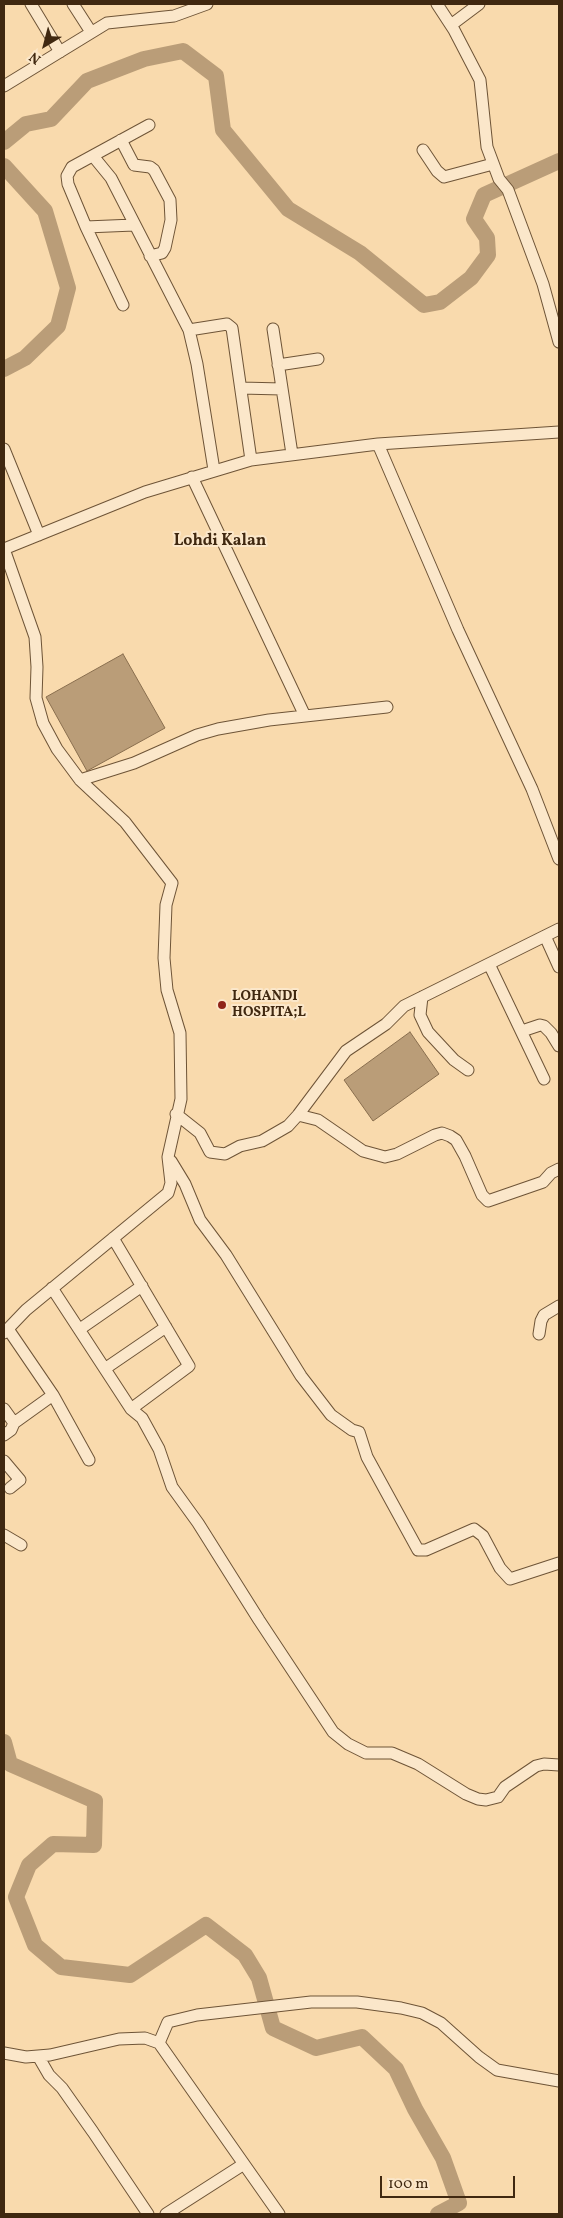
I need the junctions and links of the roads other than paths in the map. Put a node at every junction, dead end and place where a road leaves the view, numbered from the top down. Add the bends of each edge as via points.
1 (31, 4) edge
2 (73, 4) edge
3 (207, 4) edge
4 (437, 4) edge
5 (478, 4) edge
6 (451, 25) junction
7 (91, 32) junction
8 (60, 52) junction
9 (4, 86) edge
10 (149, 125) dead end
11 (121, 140) junction
12 (423, 150) dead end
13 (93, 156) junction
14 (492, 164) junction
15 (134, 225) junction
16 (86, 227) junction
17 (150, 256) junction
18 (123, 305) dead end
19 (273, 329) dead end
20 (189, 330) junction
21 (558, 335) edge
22 (318, 358) dead end
23 (278, 365) junction
24 (241, 388) junction
25 (282, 389) junction
26 (559, 432) edge
27 (378, 444) junction
28 (4, 449) edge
29 (292, 454) junction
30 (251, 460) junction
31 (214, 470) junction
32 (192, 477) junction
33 (39, 535) junction
34 (4, 549) edge
35 (387, 707) dead end
36 (305, 716) junction
37 (80, 780) junction
38 (559, 859) edge
39 (559, 929) edge
40 (545, 936) junction
41 (490, 964) junction
42 (559, 967) edge
43 (422, 997) junction
44 (522, 1030) junction
45 (559, 1046) edge
46 (468, 1070) dead end
47 (544, 1079) dead end
48 (176, 1114) junction
49 (298, 1115) junction
50 (168, 1157) junction
51 (559, 1169) edge
52 (113, 1238) junction
53 (142, 1286) junction
54 (52, 1288) junction
55 (559, 1306) edge
56 (166, 1327) junction
57 (80, 1329) junction
58 (6, 1331) edge
59 (540, 1334) dead end
60 (106, 1368) junction
61 (53, 1395) junction
62 (4, 1409) edge
63 (131, 1409) junction
64 (14, 1423) junction
65 (4, 1435) edge
66 (89, 1460) dead end
67 (4, 1461) edge
68 (10, 1488) dead end
69 (4, 1535) edge
70 (22, 1545) dead end
71 (559, 1563) edge
72 (559, 1765) edge
73 (159, 2043) junction
74 (4, 2053) edge
75 (38, 2056) junction
76 (559, 2082) edge
77 (244, 2164) junction
78 (148, 2214) edge
79 (166, 2214) edge
80 (279, 2214) edge

1 - 8 street
2 - 7 street
3 - 7 street via 174,16 112,22
4 - 6 street
5 - 6 street
6 - 14 street via 480,80 485,136
7 - 8 street
8 - 9 street
10 - 11 street
11 - 13 street
11 - 17 street via 134,165 154,170 170,200 171,220 164,251
12 - 14 street via 444,177
13 - 15 street via 111,178
13 - 16 street via 72,167 67,176
14 - 21 street via 508,190 544,284
15 - 16 street
15 - 17 street
16 - 18 street
17 - 20 street
19 - 23 street
20 - 24 street via 231,326
20 - 31 street
22 - 23 street
23 - 25 street
24 - 25 street
24 - 30 street
25 - 29 street
26 - 27 street
27 - 29 street
27 - 38 street via 458,630 532,789
28 - 33 street
29 - 30 street
30 - 31 street
31 - 32 street
32 - 33 street via 136,495
32 - 36 street
33 - 34 street
34 - 37 street via 35,637 36,698 43,723
35 - 36 street
36 - 37 street via 208,732 134,763
37 - 48 street via 125,822 172,884 166,905 164,958 167,990 180,1033 181,1099
39 - 40 street
40 - 41 street
40 - 42 street
41 - 43 street
41 - 44 street
43 - 46 street via 420,1015 428,1032
43 - 49 street via 404,1006 386,1024 346,1051
44 - 45 street via 544,1026
44 - 47 street
48 - 49 street via 200,1132 210,1152 224,1154 262,1141 288,1126
48 - 50 street
49 - 51 street via 318,1120 363,1151 385,1157 435,1135 450,1136 456,1140 488,1202 543,1182
50 - 52 street via 171,1183 168,1193
50 - 71 street via 185,1184 200,1220 226,1255 301,1376 331,1415 359,1432 367,1456 418,1550 426,1550 474,1529 483,1536 500,1568 510,1579
52 - 53 street
52 - 54 street
53 - 56 street
53 - 57 street
54 - 57 street
54 - 58 street
55 - 59 street via 544,1315
56 - 60 street
56 - 63 street via 189,1366
57 - 60 street
58 - 61 street
60 - 63 street
61 - 64 street
61 - 66 street
62 - 64 street
63 - 72 street via 142,1418 155,1440 172,1487 333,1732 366,1753 392,1753 432,1772 466,1794 486,1800 498,1797 504,1787 536,1766
64 - 65 street
67 - 68 street via 20,1480
69 - 70 street
73 - 75 street via 145,2038 119,2039
73 - 76 street via 168,2022 197,2015 296,2003 357,2002 412,2010 441,2024 497,2070
73 - 77 street
74 - 75 street
75 - 78 street via 48,2075 62,2088 94,2132
77 - 79 street
77 - 80 street

